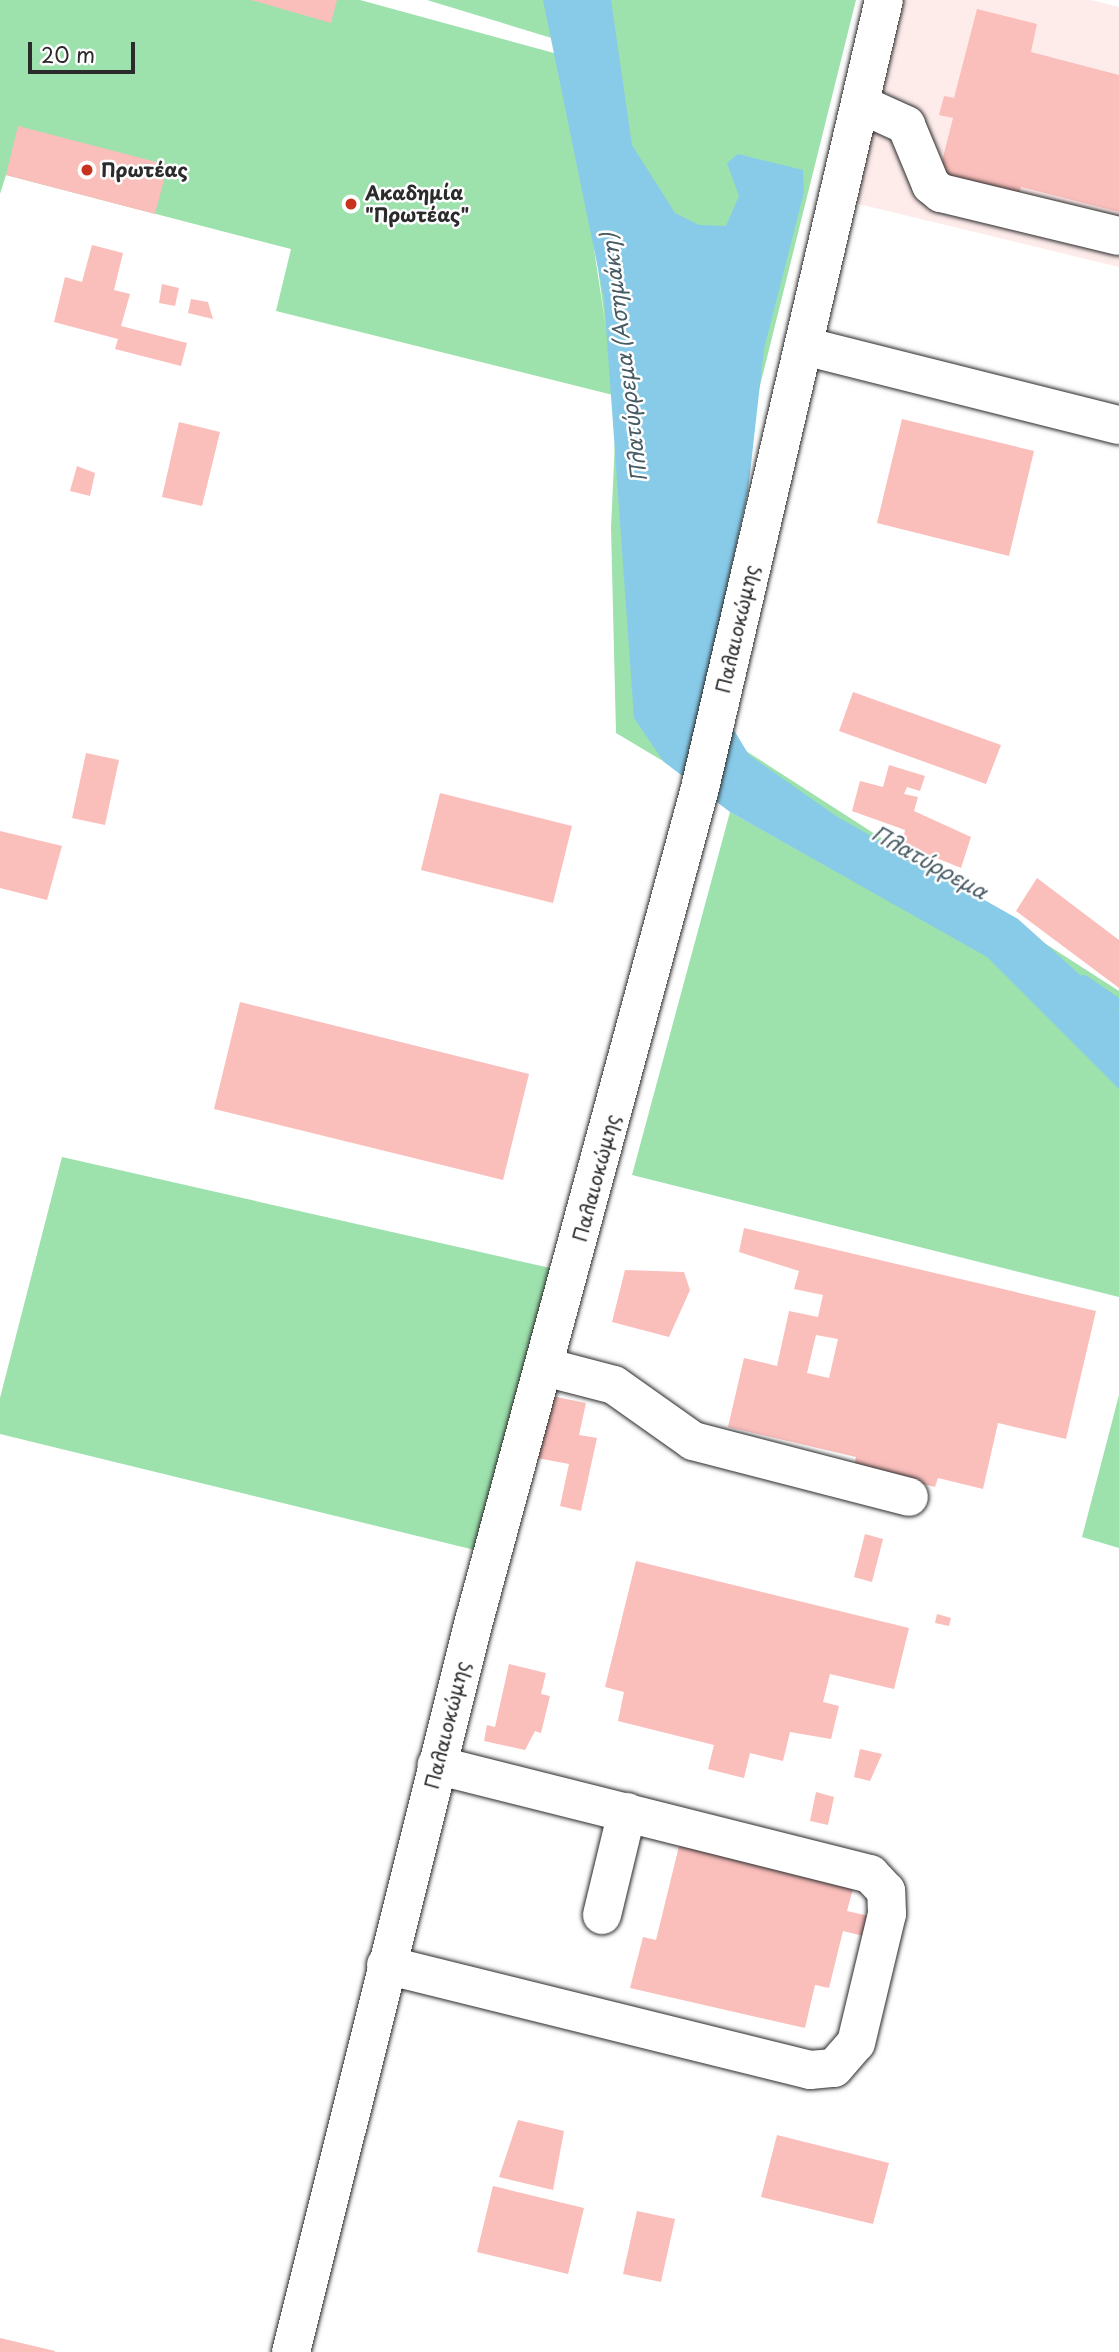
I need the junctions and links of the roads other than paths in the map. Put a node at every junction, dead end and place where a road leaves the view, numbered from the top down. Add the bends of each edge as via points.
1 (884, 0) edge
2 (860, 104) junction
3 (1119, 236) edge
4 (804, 346) junction
5 (1119, 425) edge
6 (545, 1367) junction
7 (909, 1497) dead end
8 (437, 1765) junction
9 (628, 1812) junction
10 (602, 1915) dead end
11 (386, 1965) junction
12 (291, 2352) edge

1 - 2 street, Παλαιοκώμης
2 - 3 street via 906,125 931,185 941,193
2 - 4 street, Παλαιοκώμης
4 - 5 street
4 - 6 street, Παλαιοκώμης via 700,788
6 - 7 street via 614,1385 694,1441
6 - 8 street, Παλαιοκώμης
8 - 9 street
8 - 11 street, Παλαιοκώμης
9 - 10 street
9 - 11 street via 860,1869 880,1881 887,1914 856,2043 843,2062 810,2070
11 - 12 street, Παλαιοκώμης

